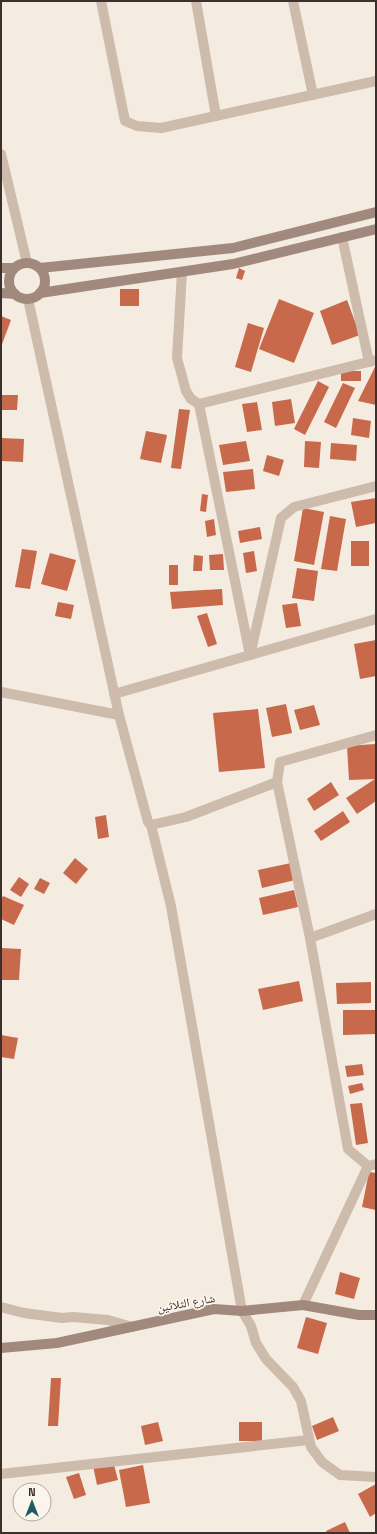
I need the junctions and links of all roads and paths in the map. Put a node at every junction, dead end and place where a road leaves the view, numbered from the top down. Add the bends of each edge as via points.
1 (101, 1) edge
2 (196, 1) edge
3 (293, 1) edge
4 (376, 81) edge
5 (313, 95) junction
6 (216, 116) junction
7 (1, 154) edge
8 (376, 212) edge
9 (376, 229) edge
10 (342, 237) junction
11 (272, 238) junction
12 (276, 253) junction
13 (27, 263) junction
14 (1, 268) edge
15 (14, 268) junction
16 (40, 268) junction
17 (182, 272) junction
18 (1, 293) edge
19 (40, 293) junction
20 (15, 294) junction
21 (28, 299) junction
22 (373, 361) edge
23 (199, 404) junction
24 (376, 486) edge
25 (376, 619) edge
26 (250, 655) junction
27 (1, 692) edge
28 (114, 694) junction
29 (119, 715) junction
30 (376, 735) edge
31 (277, 782) junction
32 (151, 825) junction
33 (376, 914) edge
34 (310, 938) junction
35 (372, 1165) edge
36 (303, 1305) junction
37 (1, 1307) edge
38 (242, 1311) junction
39 (376, 1315) edge
40 (132, 1327) junction
41 (1, 1348) edge
42 (309, 1440) junction
43 (1, 1474) edge
44 (376, 1477) edge

1 - 6 street via 125,122 161,128
2 - 6 street
3 - 5 street
4 - 5 street
5 - 6 street
7 - 13 street
8 - 11 street
9 - 10 street
10 - 12 street
10 - 22 street
11 - 12 street
11 - 16 street via 233,248
12 - 17 street via 233,264
13 - 15 street
13 - 16 street
14 - 15 street
15 - 20 street via 9,281
16 - 19 street via 45,281
17 - 19 street
17 - 23 street via 177,358 186,391 191,400
18 - 20 street
19 - 21 street
20 - 21 street
21 - 28 street
22 - 23 street
23 - 26 street
24 - 26 street via 294,507 281,518
25 - 26 street
26 - 28 street
27 - 29 street
28 - 29 street
29 - 32 street via 148,822
30 - 31 street via 280,762
31 - 32 street via 186,817
31 - 34 street
32 - 38 street via 171,906
33 - 34 street
34 - 35 street via 348,1149
35 - 36 street
36 - 38 street, شارع الثلاثين
36 - 39 street, شارع الثلاثين via 360,1315
37 - 40 street via 62,1318 108,1320
38 - 40 street, شارع الثلاثين via 214,1309
38 - 42 street via 266,1359 293,1387 300,1401
40 - 41 street, شارع الثلاثين via 57,1342
42 - 43 street
42 - 44 street via 322,1462 340,1475

